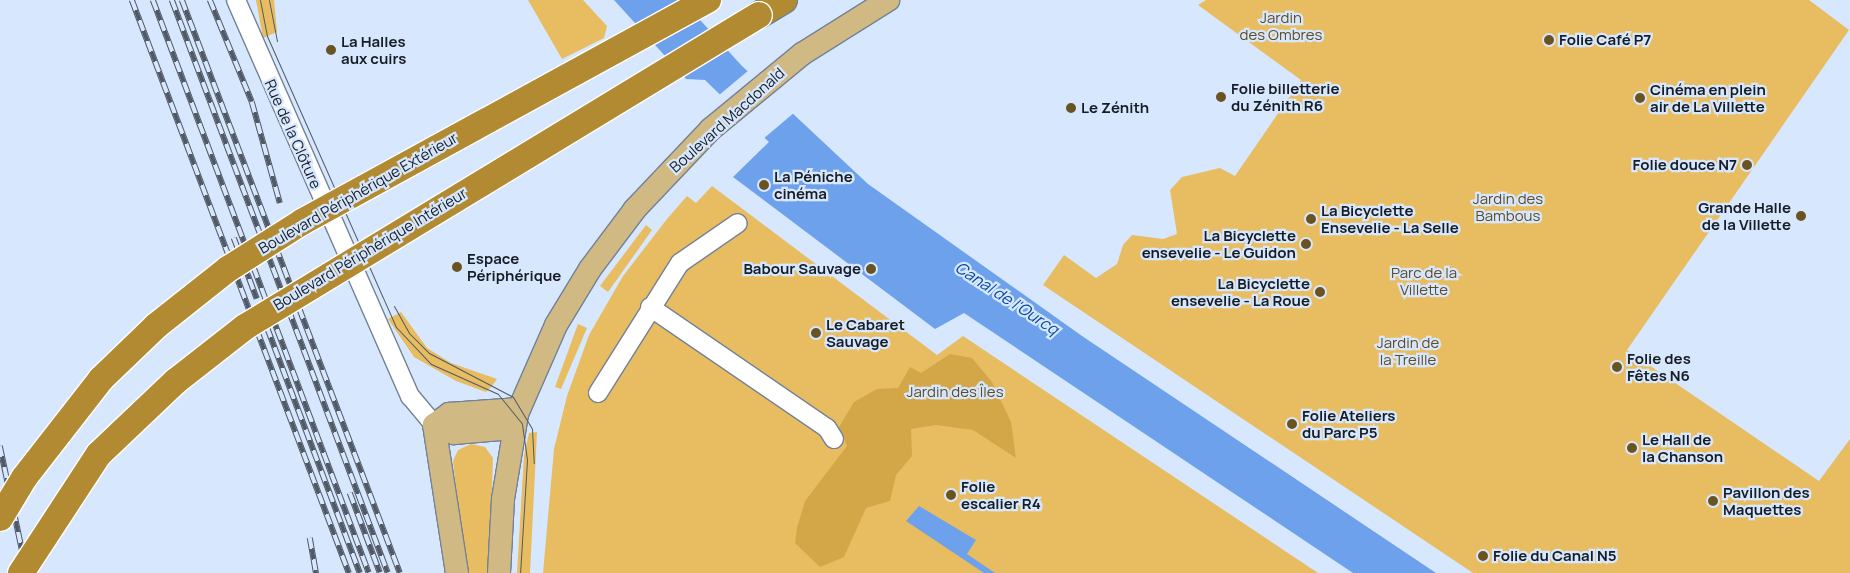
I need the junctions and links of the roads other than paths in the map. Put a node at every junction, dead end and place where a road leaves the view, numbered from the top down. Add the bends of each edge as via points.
1 (236, 0) edge
2 (708, 0) edge
3 (784, 0) edge
4 (888, 0) edge
5 (738, 223) dead end
6 (650, 307) junction
7 (598, 393) dead end
8 (516, 418) junction
9 (434, 425) junction
10 (834, 439) dead end
11 (0, 518) edge
12 (21, 573) edge
13 (457, 573) edge
14 (499, 573) edge

1 - 9 street, Rue de la Clôture via 410,396
2 - 11 highway, Boulevard Périphérique Extérieur, bridge via 302,222 228,269 156,326 101,379 24,478
3 - 12 highway, Boulevard Périphérique Intérieur, bridge via 245,327 176,381 98,454
4 - 8 main road, Boulevard Macdonald via 795,60 727,116 669,171 608,243 566,306
5 - 6 street via 680,263
6 - 7 street
6 - 10 street via 827,428
8 - 9 main road via 454,433
8 - 14 main road, Boulevard Macdonald
9 - 13 main road

